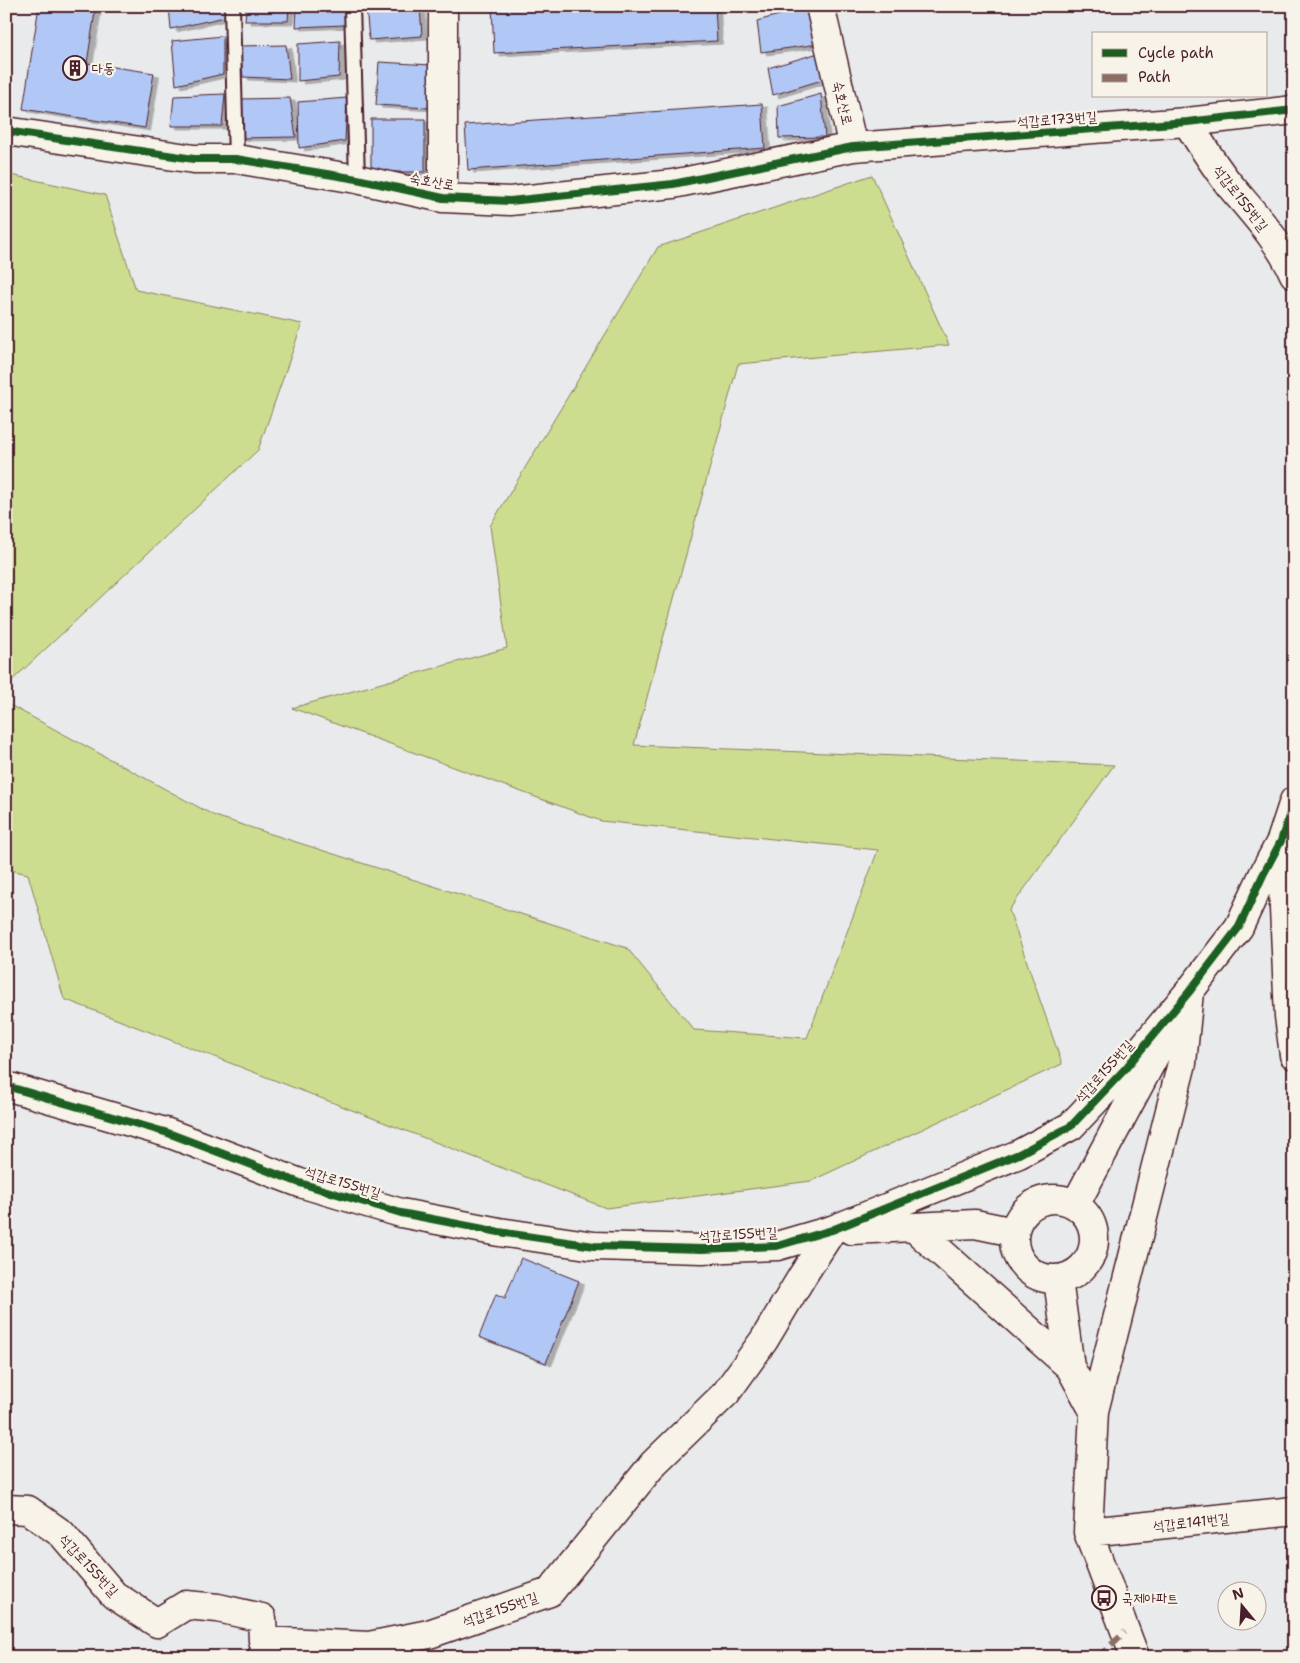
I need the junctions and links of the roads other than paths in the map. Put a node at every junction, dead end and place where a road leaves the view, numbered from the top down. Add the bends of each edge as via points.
1 (232, 6) edge
2 (352, 6) edge
3 (443, 6) edge
4 (820, 6) edge
5 (1294, 110) edge
6 (1187, 122) junction
7 (6, 131) edge
8 (853, 147) junction
9 (236, 158) junction
10 (357, 178) junction
11 (443, 198) junction
12 (1294, 274) edge
13 (1294, 801) edge
14 (1288, 841) edge
15 (1189, 992) junction
16 (1294, 1055) edge
17 (6, 1086) edge
18 (1075, 1205) junction
19 (913, 1227) junction
20 (832, 1230) junction
21 (1014, 1232) junction
22 (1058, 1280) junction
23 (1070, 1367) junction
24 (1094, 1411) junction
25 (6, 1509) edge
26 (1294, 1511) edge
27 (1088, 1532) junction
28 (258, 1649) edge
29 (1135, 1657) edge

1 - 9 lane
2 - 10 lane
3 - 11 street, 숙호산로
4 - 8 street, 숙호산로
5 - 6 street, 석갑로173번길
6 - 8 street, 석갑로173번길
6 - 12 street, 석갑로155번길 via 1227,181 1287,258
7 - 9 street, 숙호산로 via 194,159
8 - 11 street, 숙호산로 via 674,184 510,201
9 - 10 street, 숙호산로
10 - 11 street, 숙호산로
13 - 14 street, 석갑로155번길
14 - 15 street, 석갑로155번길 via 1263,875 1239,927
14 - 16 street, 석갑로155번길 via 1289,1016
15 - 18 street
15 - 20 street, 석갑로155번길 via 1071,1126 1019,1154
15 - 24 street via 1182,1063
17 - 20 street, 석갑로155번길 via 168,1133 300,1183 401,1213 499,1232 594,1246 702,1249 777,1246
18 - 21 street via 1054,1199 1033,1205 1024,1212
18 - 22 street via 1092,1224 1094,1248 1081,1270
19 - 20 street
19 - 21 street via 975,1224
19 - 23 street
20 - 28 street, 석갑로155번길 via 764,1340 726,1393 654,1464 550,1592 429,1634 369,1646
21 - 22 street via 1014,1244 1024,1267 1046,1279
22 - 23 street
23 - 24 street
24 - 27 street
25 - 28 street, 석갑로155번길 via 28,1510 62,1534 114,1595 158,1623 186,1606 218,1608 262,1618
26 - 27 street, 석갑로141번길
27 - 29 street

